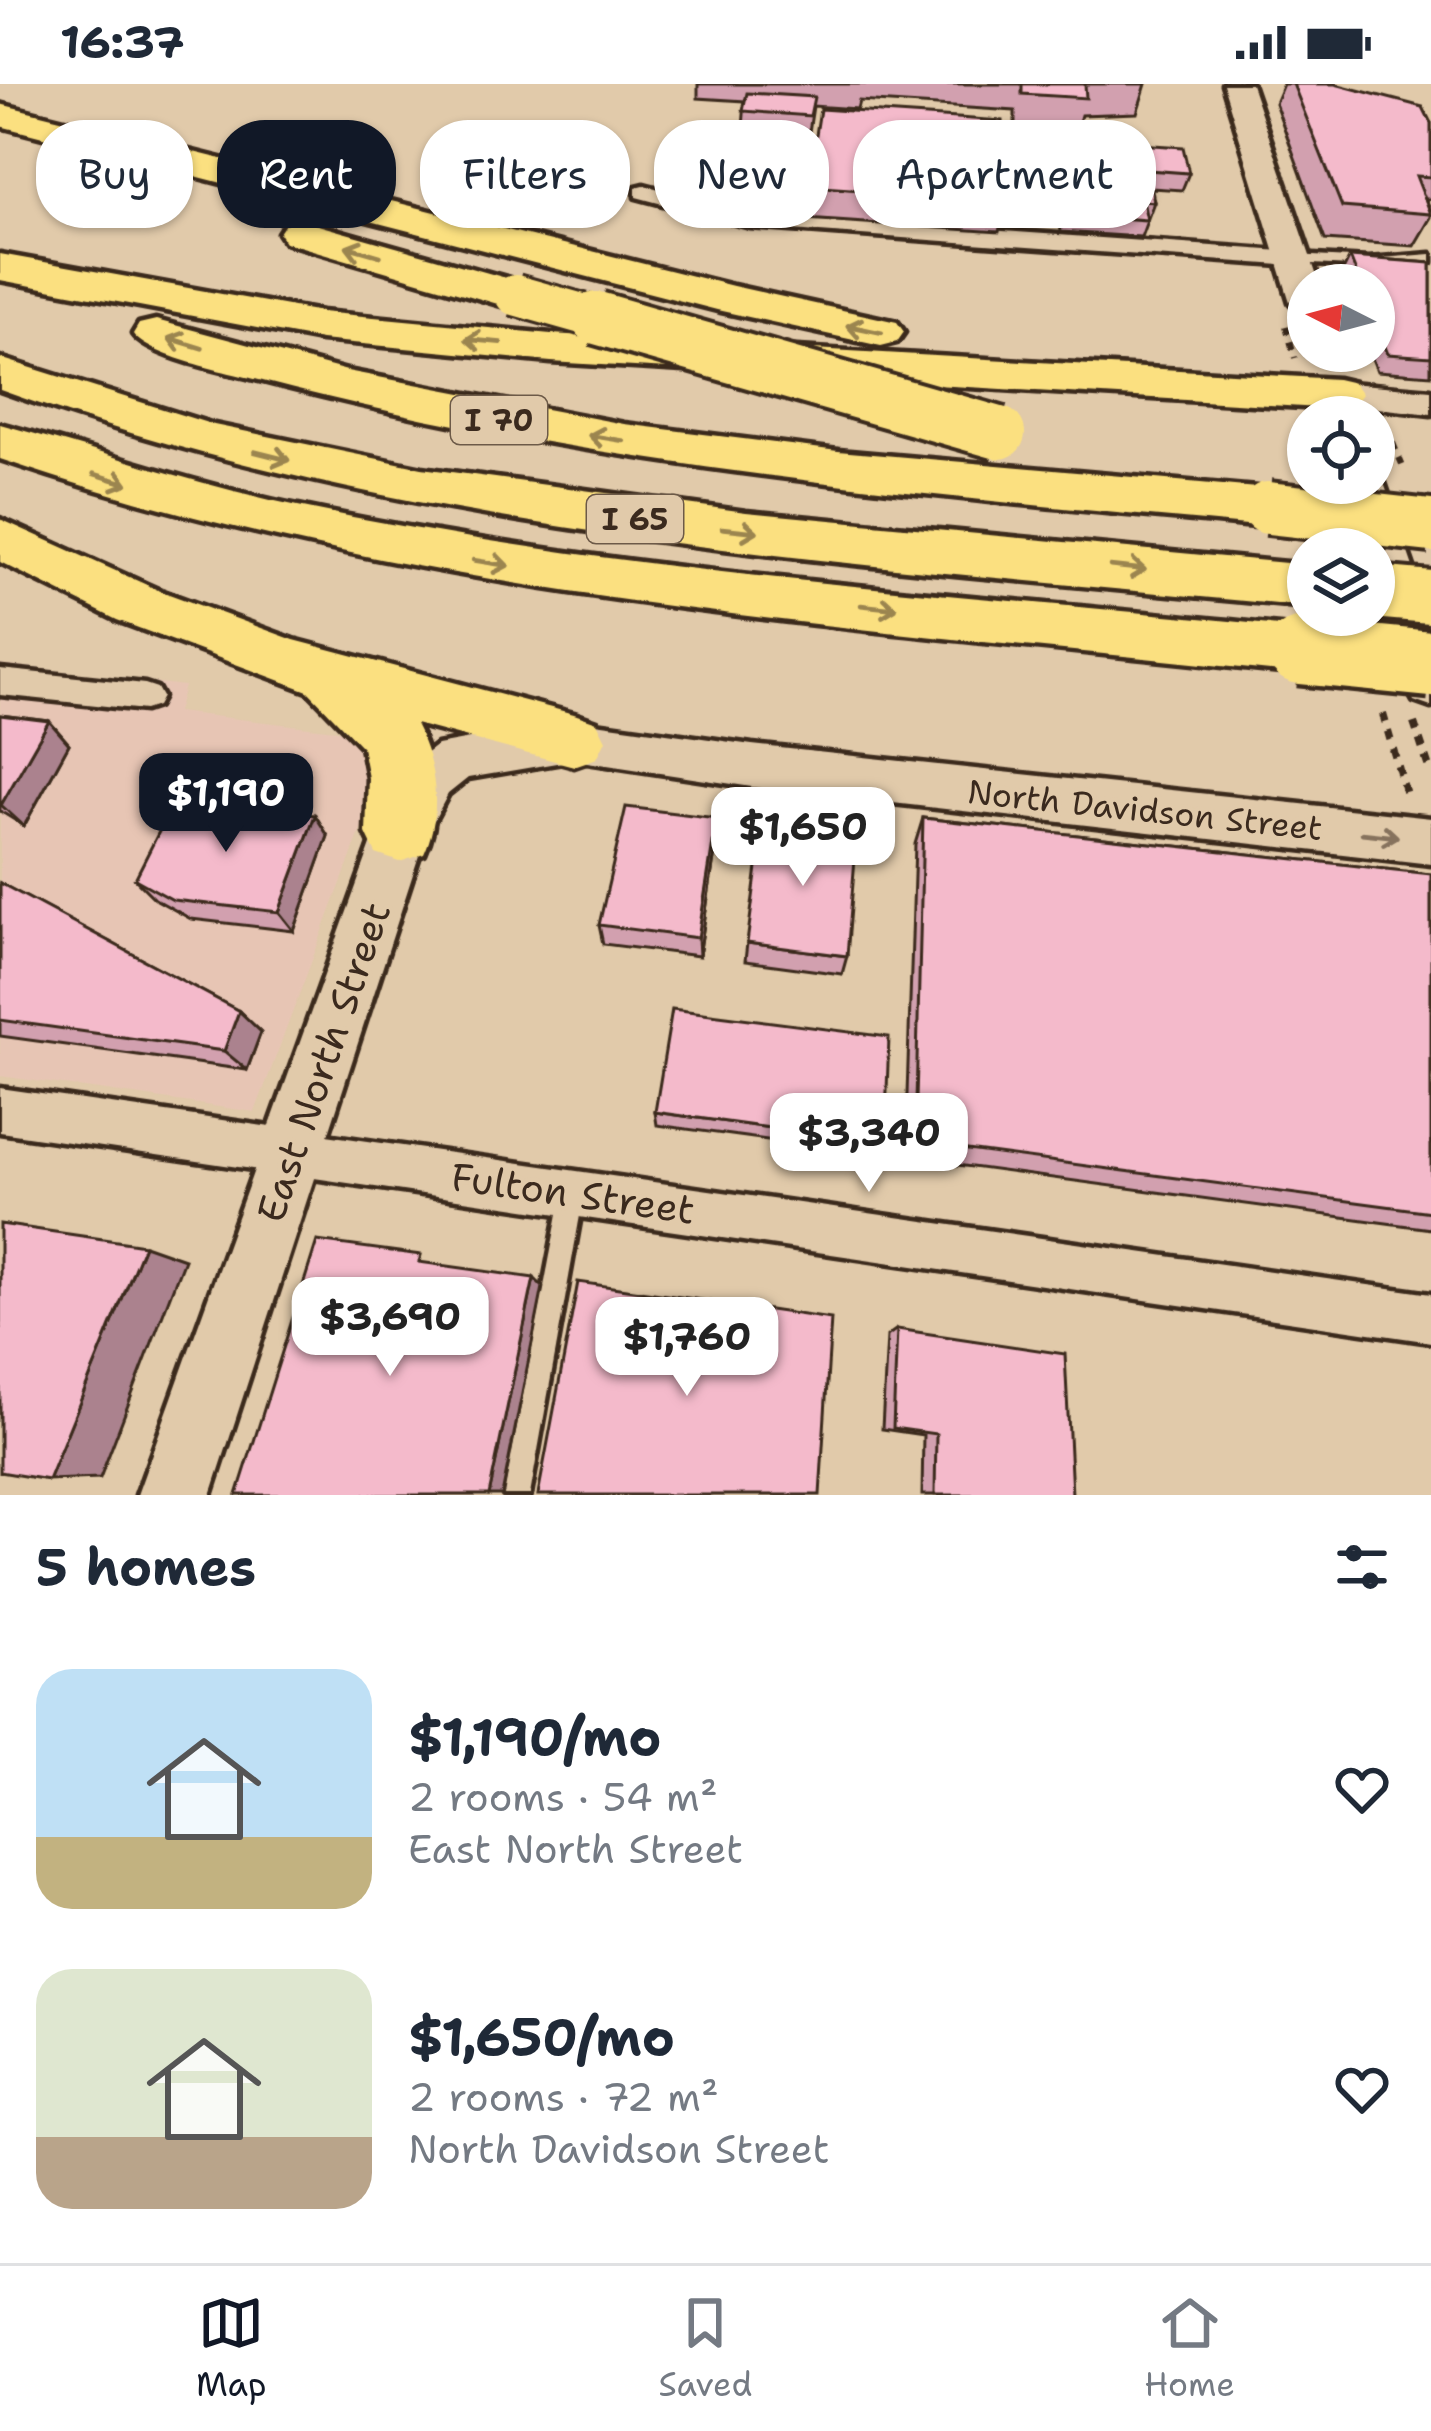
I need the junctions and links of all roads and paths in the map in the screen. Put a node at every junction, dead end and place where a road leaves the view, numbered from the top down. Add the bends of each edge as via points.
1 (1237, 84) edge
2 (0, 115) edge
3 (0, 151) edge
4 (644, 192) dead end
5 (1431, 258) edge
6 (1294, 259) junction
7 (1296, 264) edge
8 (0, 267) edge
9 (0, 278) edge
10 (0, 373) edge
11 (1145, 379) junction
12 (1326, 396) edge
13 (1395, 400) edge
14 (1431, 402) edge
15 (0, 441) edge
16 (1371, 504) edge
17 (1268, 508) junction
18 (1431, 526) edge
19 (0, 538) edge
20 (1287, 584) edge
21 (1395, 594) edge
22 (1431, 597) edge
23 (1431, 664) edge
24 (324, 673) junction
25 (0, 682) edge
26 (1431, 688) edge
27 (145, 697) dead end
28 (574, 740) junction
29 (400, 833) junction
30 (1431, 841) edge
31 (0, 1110) edge
32 (294, 1152) junction
33 (573, 1193) junction
34 (1431, 1318) edge
35 (174, 1495) edge
36 (517, 1495) edge

1 - 6 main road
11 -> 2 highway via 734,300
17 -> 3 highway, bridge
4 - 6 street via 750,220
5 - 6 lane
6 - 7 main road
11 -> 8 highway via 551,348 321,326
17 -> 9 highway, I 70 via 768,463 520,425 185,344
10 -> 20 highway, I 65 via 213,442 460,495 653,522
11 - 12 highway
13 - 14 main road
15 -> 23 highway, bridge via 209,506 430,553
16 - 26 main road
17 - 18 highway, bridge
19 - 24 highway via 160,614
21 - 22 highway, bridge
24 - 28 highway
24 - 29 highway via 383,723 397,751
25 - 27 street
28 - 29 main road, North Davidson Street via 455,760 430,779
28 -> 30 main road, North Davidson Street
29 - 32 main road, East North Street
31 - 32 street, Fulton Street
32 - 33 street, Fulton Street
32 - 35 main road, East North Street
33 - 34 street, Fulton Street
33 - 36 lane

